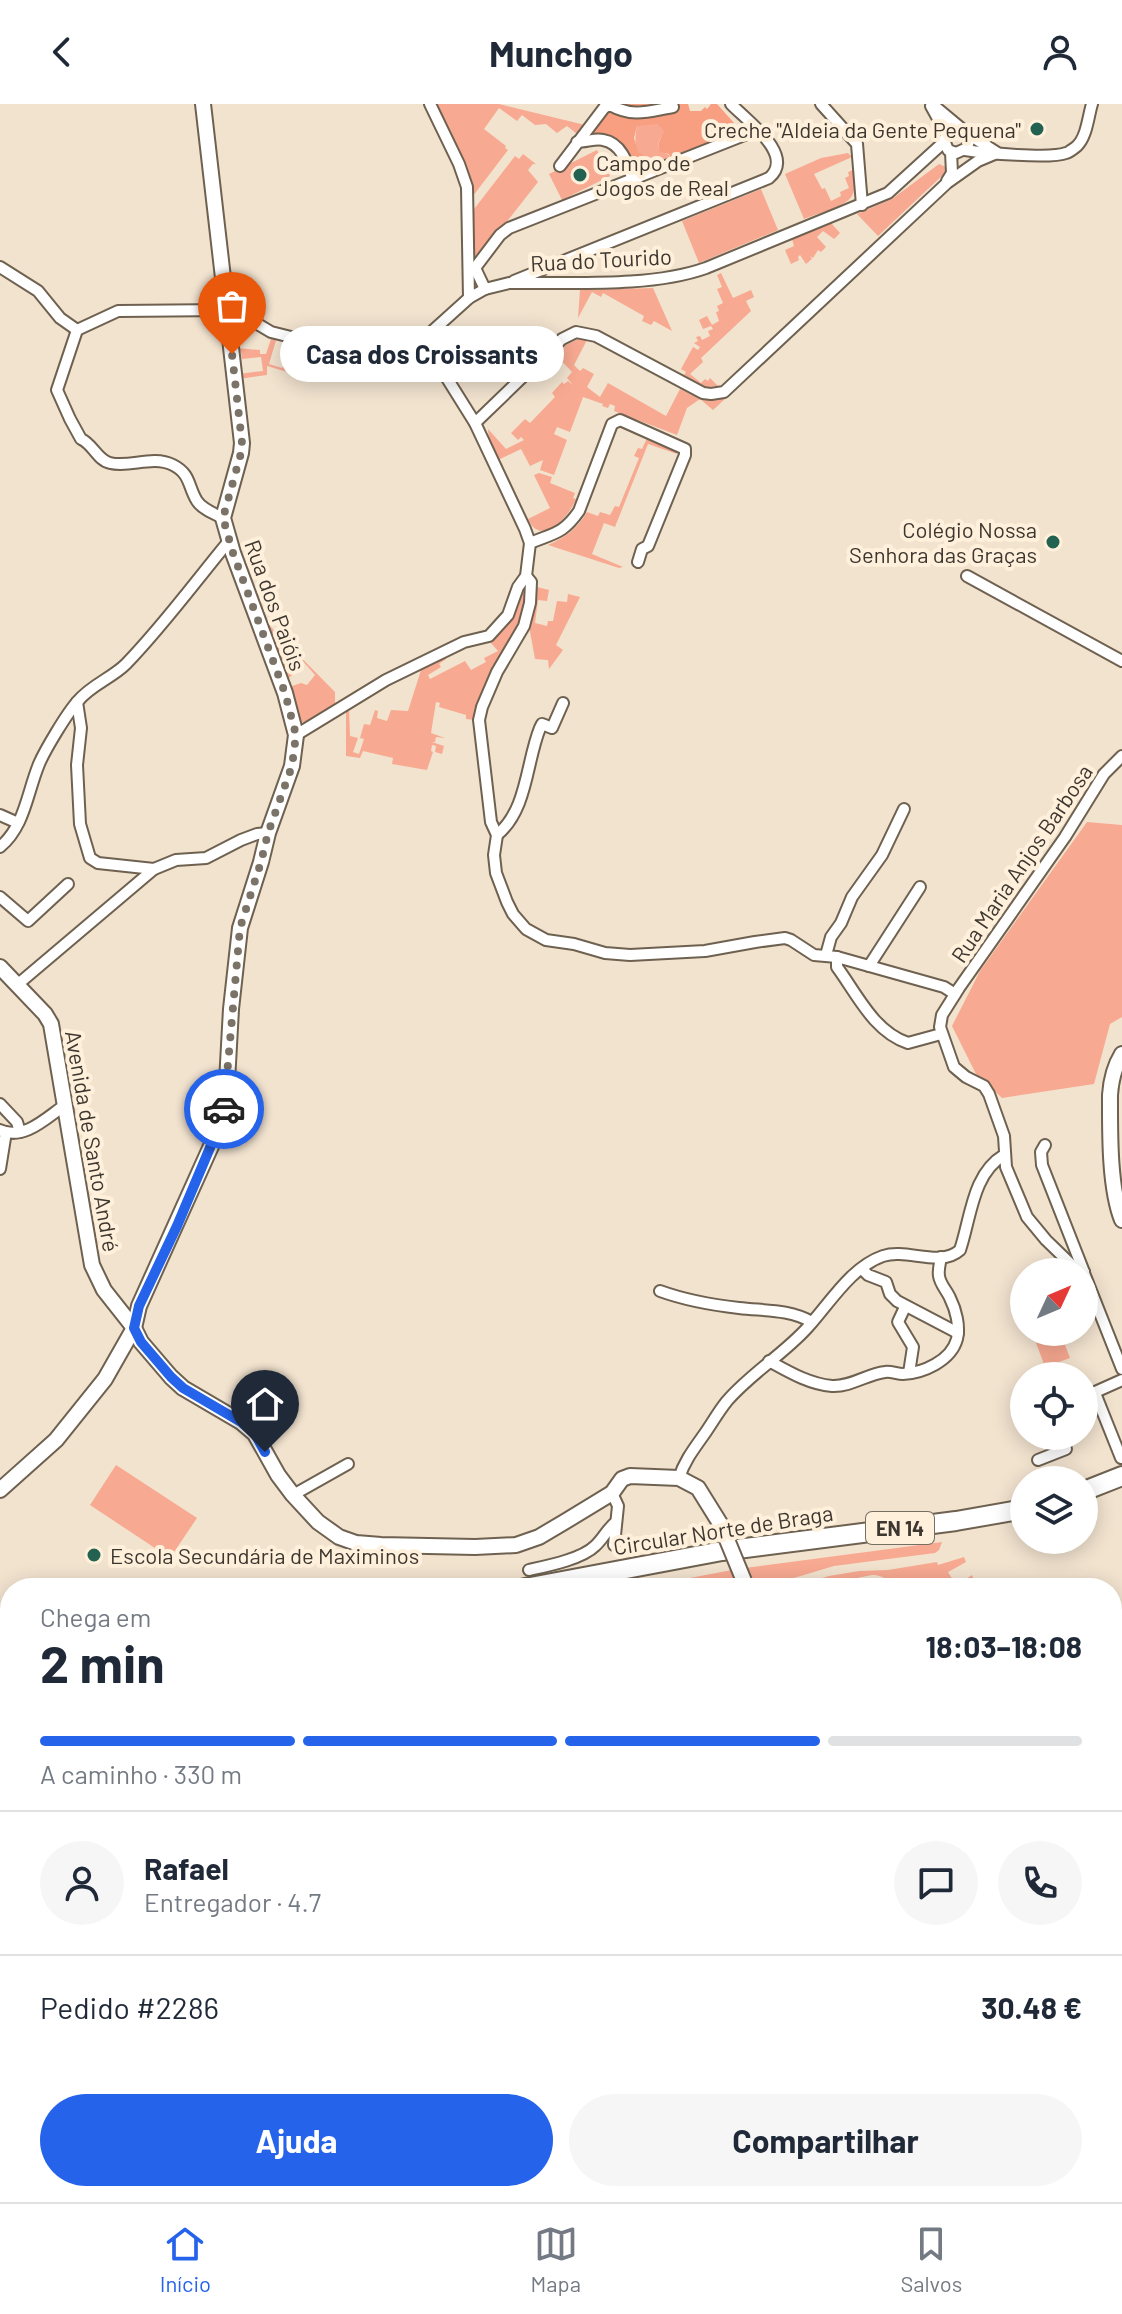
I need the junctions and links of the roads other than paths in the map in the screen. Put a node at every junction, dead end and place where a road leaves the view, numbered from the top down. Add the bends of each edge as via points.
1 (203, 104) edge
2 (430, 104) edge
3 (672, 104) edge
4 (731, 104) edge
5 (821, 104) edge
6 (931, 104) edge
7 (1092, 104) edge
8 (606, 105) edge
9 (757, 130) junction
10 (964, 131) junction
11 (577, 142) junction
12 (947, 144) junction
13 (964, 151) junction
14 (997, 153) junction
15 (560, 166) dead end
16 (961, 173) junction
17 (633, 180) junction
18 (947, 183) junction
19 (862, 205) junction
20 (561, 260) junction
21 (0, 267) edge
22 (566, 282) junction
23 (509, 283) junction
24 (485, 289) junction
25 (469, 298) junction
26 (226, 313) junction
27 (77, 330) junction
28 (418, 344) junction
29 (475, 423) junction
30 (223, 518) junction
31 (229, 541) junction
32 (530, 543) junction
33 (638, 562) dead end
34 (526, 576) junction
35 (967, 576) dead end
36 (1122, 661) edge
37 (77, 702) junction
38 (563, 703) dead end
39 (296, 735) junction
40 (1122, 756) edge
41 (904, 809) dead end
42 (0, 815) edge
43 (18, 823) junction
44 (268, 833) junction
45 (497, 835) junction
46 (0, 847) edge
47 (154, 869) junction
48 (68, 884) dead end
49 (920, 887) dead end
50 (0, 897) edge
51 (832, 956) junction
52 (869, 966) junction
53 (0, 967) edge
54 (17, 985) junction
55 (955, 994) junction
56 (941, 1034) junction
57 (1122, 1054) edge
58 (0, 1104) edge
59 (65, 1105) junction
60 (3, 1131) edge
61 (20, 1132) junction
62 (1045, 1145) dead end
63 (1004, 1155) junction
64 (0, 1169) edge
65 (1122, 1220) edge
66 (941, 1257) junction
67 (1065, 1258) edge
68 (1079, 1258) edge
69 (862, 1269) junction
70 (660, 1291) dead end
71 (905, 1307) junction
72 (1098, 1308) edge
73 (812, 1322) junction
74 (134, 1328) junction
75 (958, 1333) junction
76 (769, 1361) junction
77 (1122, 1369) edge
78 (909, 1373) junction
79 (1122, 1380) edge
80 (1098, 1391) edge
81 (1098, 1415) edge
82 (1063, 1450) edge
83 (1038, 1460) dead end
84 (348, 1464) dead end
85 (1121, 1467) edge
86 (679, 1478) junction
87 (1098, 1482) edge
88 (1122, 1489) edge
89 (0, 1490) edge
90 (612, 1493) junction
91 (293, 1495) junction
92 (1098, 1498) edge
93 (1010, 1511) edge
94 (616, 1522) junction
95 (1010, 1524) edge
96 (614, 1545) dead end
97 (529, 1578) edge
98 (534, 1578) edge
99 (637, 1578) edge
100 (743, 1578) edge

1 - 26 street, Rua dos Paióis
2 - 25 street via 467,187
3 - 8 street via 671,109 645,114
4 - 9 street
5 - 19 street via 857,144
6 - 10 street
6 - 12 street
7 - 14 street via 1083,136 1067,153
8 - 11 street
9 - 17 street
9 - 20 street via 778,156 769,178
10 - 12 street via 952,128
10 - 13 street via 969,141
10 - 14 street
11 - 15 street
11 - 17 street via 610,142 625,158
12 - 13 street
12 - 18 street via 952,173
12 - 19 street, Rua do Tourido via 888,193
13 - 14 street
13 - 16 street
14 - 16 street
16 - 18 street
17 - 24 street via 509,228 475,268
18 - 29 street via 724,392 703,393 596,336 576,332 562,339
19 - 22 street, Rua do Tourido via 687,275
20 - 22 street
20 - 23 street
21 - 27 street via 38,291
22 - 23 street, Rua do Tourido
23 - 24 street, Rua do Tourido
24 - 25 street, Rua do Tourido
25 - 28 street, Rua do Tourido
26 - 27 street via 118,311
26 - 28 street via 244,316 271,332 367,356 387,358
26 - 30 street, Rua dos Paióis via 242,443
27 - 30 street via 57,390 81,439 106,462 173,465 189,479 201,505
28 - 29 street
29 - 32 street
30 - 31 street, Rua dos Paióis
31 - 37 street via 138,652
31 - 39 street, Rua dos Paióis
32 - 33 street via 560,533 572,522 612,424 620,420 685,449
32 - 34 street
34 - 39 street via 508,615 489,636 464,642 386,680
34 - 45 street via 531,592 524,626 497,672 479,720
35 - 36 street
37 - 43 street via 39,764
37 - 47 street via 80,824 90,858
38 - 45 street via 552,728 540,728 511,821
39 - 44 street, Rua dos Paióis via 292,766
40 - 55 street, Rua Maria Anjos Barbosa via 1104,774
41 - 51 street via 831,937
42 - 43 street
43 - 46 street
44 - 47 street via 206,858 176,860
44 - 74 street, Rua dos Paióis via 240,928 220,1124
45 - 51 street via 496,873 507,902 526,929 546,940 630,955 705,951 785,938 814,955
47 - 54 street
48 - 50 street via 24,924
49 - 52 street
51 - 52 street
51 - 56 street via 878,1025 890,1034 908,1043
52 - 55 street
53 - 54 street, Avenida de Santo André
54 - 59 street, Avenida de Santo André via 51,1024
55 - 56 street, Rua Maria Anjos Barbosa via 942,1015
56 - 63 street via 954,1067 984,1086 1004,1136
57 - 65 street via 1110,1095 1114,1187
58 - 61 street
59 - 61 street
59 - 74 street, Avenida de Santo André via 92,1265
60 - 61 street
60 - 64 street
62 - 68 street via 1042,1165
63 - 66 street via 980,1183 960,1250
63 - 67 street via 1027,1217
66 - 69 street via 883,1256
66 - 75 street via 939,1277
69 - 71 street via 886,1282 890,1294
69 - 73 street
70 - 73 street via 714,1305 784,1311
71 - 75 street
71 - 78 street via 898,1322 913,1347
72 - 77 street
73 - 76 street
74 - 89 street, Rua dos Paióis via 85,1407
74 - 91 street, Avenida de Santo André via 183,1388 255,1434
75 - 78 street via 948,1355
76 - 78 street via 817,1384 834,1386 886,1371
76 - 86 street via 728,1401
79 - 80 street
81 - 85 street
82 - 83 street
84 - 91 street
85 - 87 highway
86 - 90 street, Avenida de Santo André via 630,1476
86 - 100 street, bridge via 698,1488 721,1525
88 - 92 highway
90 - 91 street, Avenida de Santo André via 539,1537 516,1545 475,1547 356,1543 318,1522
90 - 94 street via 618,1506
93 - 98 highway, Circular Norte de Braga / EN 14
94 - 96 street
94 - 97 street via 594,1547
95 - 99 highway, Circular Norte de Braga / EN 14

